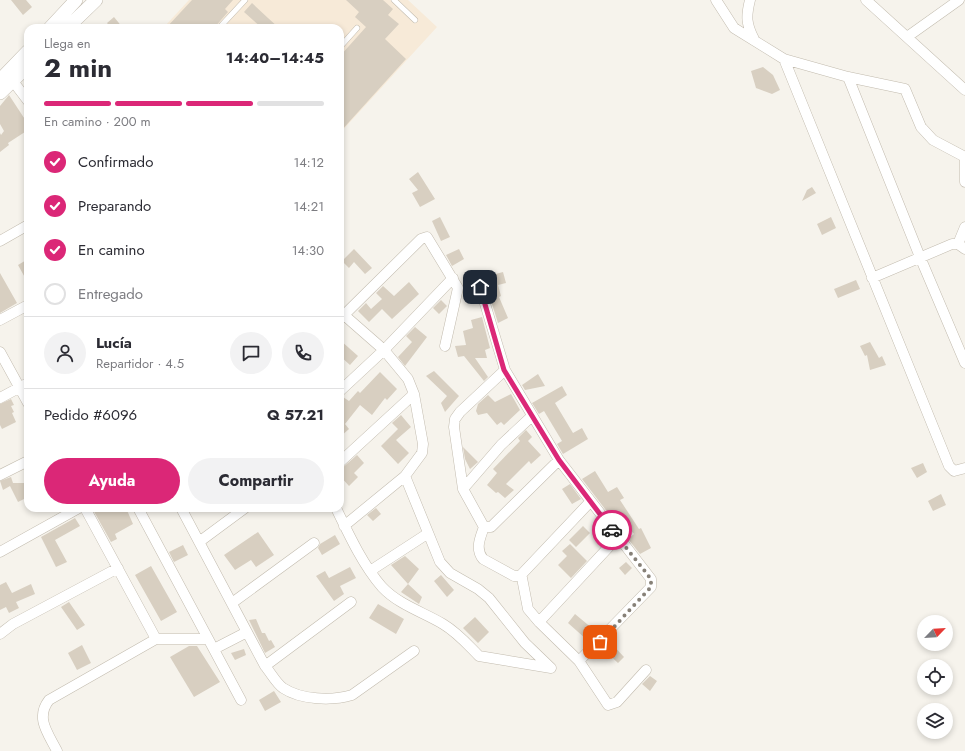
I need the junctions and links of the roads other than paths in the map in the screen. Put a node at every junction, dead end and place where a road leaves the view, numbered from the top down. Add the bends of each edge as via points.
1 (76, 0) edge
2 (96, 0) edge
3 (394, 0) edge
4 (716, 0) edge
5 (750, 0) edge
6 (866, 0) edge
7 (959, 0) edge
8 (241, 1) edge
9 (415, 20) dead end
10 (54, 24) edge
11 (71, 24) edge
12 (222, 24) edge
13 (357, 28) dead end
14 (907, 37) junction
15 (755, 40) junction
16 (344, 43) edge
17 (24, 56) edge
18 (784, 59) junction
19 (24, 68) edge
20 (848, 76) junction
21 (7, 78) edge
22 (965, 90) edge
23 (0, 93) edge
24 (24, 97) edge
25 (965, 157) edge
26 (965, 160) edge
27 (965, 182) edge
28 (965, 227) edge
29 (24, 228) edge
30 (0, 241) edge
31 (961, 244) edge
32 (920, 257) junction
33 (453, 278) junction
34 (872, 278) junction
35 (480, 287) dead end
36 (24, 307) edge
37 (344, 315) edge
38 (344, 319) edge
39 (0, 320) edge
40 (445, 346) dead end
41 (384, 350) junction
42 (0, 352) edge
43 (965, 363) edge
44 (504, 370) junction
45 (24, 385) edge
46 (344, 387) edge
47 (414, 394) junction
48 (0, 398) edge
49 (532, 416) junction
50 (344, 458) edge
51 (559, 460) junction
52 (24, 463) edge
53 (965, 468) edge
54 (0, 475) edge
55 (405, 476) junction
56 (464, 489) junction
57 (590, 502) junction
58 (72, 512) edge
59 (87, 512) edge
60 (140, 512) edge
61 (183, 512) edge
62 (240, 512) edge
63 (338, 512) edge
64 (344, 526) junction
65 (484, 527) junction
66 (427, 534) junction
67 (618, 538) junction
68 (199, 542) junction
69 (314, 543) dead end
70 (0, 552) edge
71 (118, 568) junction
72 (370, 570) junction
73 (520, 576) junction
74 (351, 602) dead end
75 (232, 603) junction
76 (538, 622) junction
77 (247, 632) junction
78 (0, 634) edge
79 (156, 639) junction
80 (208, 639) junction
81 (214, 649) junction
82 (414, 651) dead end
83 (579, 661) junction
84 (266, 666) junction
85 (646, 670) dead end
86 (241, 700) dead end
87 (57, 751) edge

1 - 10 street
2 - 11 street
3 - 9 lane
4 - 15 street via 734,28
5 - 15 street via 747,27
6 - 14 street
7 - 14 street
8 - 12 lane
13 - 16 lane
14 - 22 street
15 - 18 street
17 - 21 street
18 - 20 street
18 - 34 street
19 - 21 street
20 - 25 street via 905,89 921,127 933,140
20 - 32 street
21 - 23 street
21 - 24 street
26 - 27 street
28 - 31 street
29 - 30 street
31 - 32 street
32 - 34 street
32 - 43 street
33 - 37 street via 427,237 424,238
33 - 40 street via 458,288
33 - 41 street
34 - 53 street via 949,466 954,471
35 - 44 street
36 - 39 street
38 - 41 street
41 - 46 street
41 - 47 street via 408,379
42 - 45 street
44 - 49 street
44 - 56 street via 455,419 454,427
45 - 48 street
47 - 50 street
47 - 55 street via 422,452
49 - 51 street
49 - 56 street via 501,445
51 - 57 street
51 - 65 street via 491,527
52 - 54 street
55 - 64 street
55 - 66 street
56 - 65 street
57 - 67 street
57 - 73 street
58 - 70 street
59 - 71 street
60 - 80 street
61 - 68 street
62 - 68 street
63 - 64 street
64 - 72 street
65 - 73 street via 478,545 479,554 483,559 514,576
66 - 72 street
66 - 72 street via 440,562 450,573 489,598 525,643 550,668 479,656 451,629 414,611 383,588
67 - 76 street
67 - 83 street via 648,575 651,587
68 - 75 street
69 - 75 street
71 - 78 street
71 - 79 street
73 - 76 street via 528,610
74 - 84 street
75 - 77 street
76 - 83 street
77 - 81 street
77 - 84 street
79 - 80 street
79 - 87 street via 49,700 42,714
80 - 81 street
81 - 86 street
82 - 84 street via 352,694 341,698 295,694 282,687
83 - 85 street via 608,705 617,702

